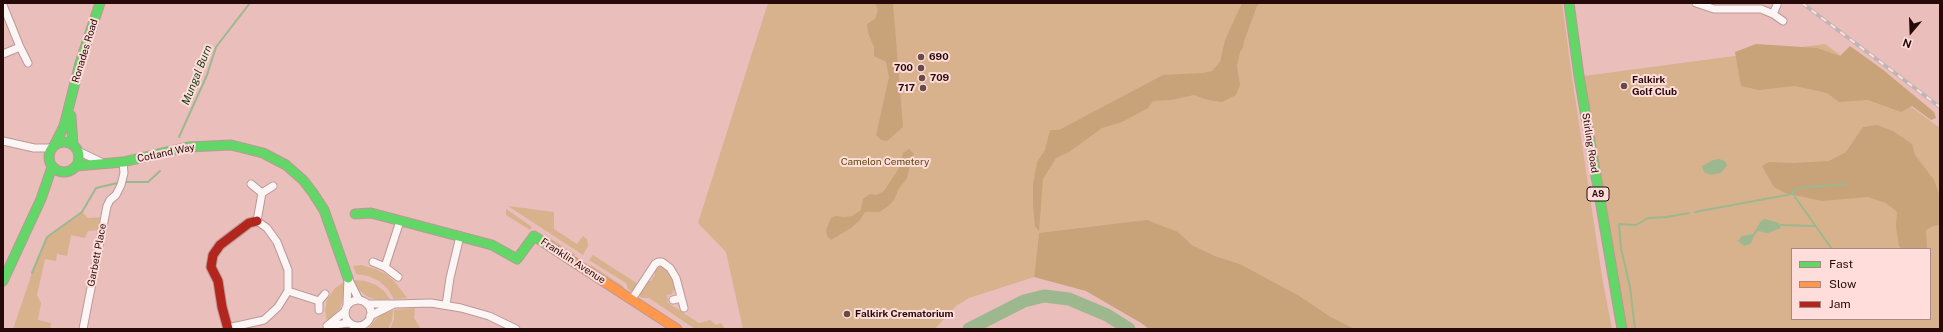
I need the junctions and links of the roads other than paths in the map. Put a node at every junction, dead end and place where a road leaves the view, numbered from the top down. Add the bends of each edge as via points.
1 (100, 3) edge
2 (1570, 3) edge
3 (1696, 3) edge
4 (3, 5) edge
5 (1778, 5) dead end
6 (1772, 14) junction
7 (1783, 21) dead end
8 (20, 47) junction
9 (3, 54) edge
10 (28, 63) dead end
11 (72, 100) junction
12 (3, 141) edge
13 (53, 146) junction
14 (76, 148) junction
15 (122, 162) junction
16 (103, 163) junction
17 (76, 166) junction
18 (52, 167) junction
19 (61, 172) junction
20 (250, 184) dead end
21 (273, 186) dead end
22 (262, 193) junction
23 (41, 199) junction
24 (355, 214) dead end
25 (257, 221) junction
26 (400, 221) junction
27 (460, 236) junction
28 (373, 262) dead end
29 (385, 267) junction
30 (398, 277) dead end
31 (348, 278) junction
32 (3, 281) edge
33 (288, 291) junction
34 (325, 294) dead end
35 (632, 298) junction
36 (681, 298) junction
37 (359, 300) junction
38 (673, 300) dead end
39 (319, 301) junction
40 (367, 304) junction
41 (394, 304) junction
42 (348, 305) junction
43 (446, 305) junction
44 (684, 308) dead end
45 (319, 310) dead end
46 (344, 312) junction
47 (370, 316) junction
48 (349, 323) junction
49 (325, 328) edge
50 (83, 329) edge
51 (228, 329) edge
52 (516, 329) edge
53 (677, 329) edge
54 (1622, 329) edge

1 - 11 street, Ronades Road via 80,63
2 - 54 street, Stirling Road / A9 via 1580,83
3 - 6 street via 1714,10 1749,8 1762,9
4 - 8 street
5 - 6 street
6 - 7 street
8 - 9 street
8 - 10 street
11 - 13 street, Ronades Road via 64,126
11 - 14 street, Ronades Road via 71,127
12 - 13 street via 34,148
13 - 14 street via 66,142
13 - 18 street via 48,155
14 - 16 street, Cotland Way
14 - 17 street via 79,158
15 - 16 street, Cotland Way
15 - 31 street, Cotland Way via 188,147 231,145 263,154 286,165 303,180 324,210
15 - 50 street, Garbett Place via 124,173 121,185 107,206
16 - 17 street, Cotland Way
17 - 19 street
18 - 19 street
18 - 23 street
19 - 23 street
20 - 22 street
21 - 22 street
22 - 25 street
23 - 32 street
24 - 26 street, Franklin Avenue via 371,213
25 - 33 street via 267,228 277,242 288,270
25 - 51 street via 226,240 213,255 211,267 218,281
26 - 27 street, Franklin Avenue
26 - 29 street
27 - 35 street, Franklin Avenue via 492,245 517,259 534,236
27 - 43 street
28 - 29 street
29 - 30 street
31 - 37 street, Cotland Way
31 - 42 street, Cotland Way
33 - 39 street
33 - 51 street via 278,307 264,320
34 - 39 street
35 - 36 street via 658,262 667,264 670,268 676,278
35 - 53 street, Franklin Avenue
36 - 38 street
36 - 44 street
37 - 40 street
37 - 42 street
39 - 45 street
40 - 41 street
40 - 47 street
41 - 43 street
41 - 47 street
42 - 46 street
43 - 52 street via 489,316
46 - 48 street
46 - 49 street
47 - 48 street via 367,322 360,326
48 - 49 street

